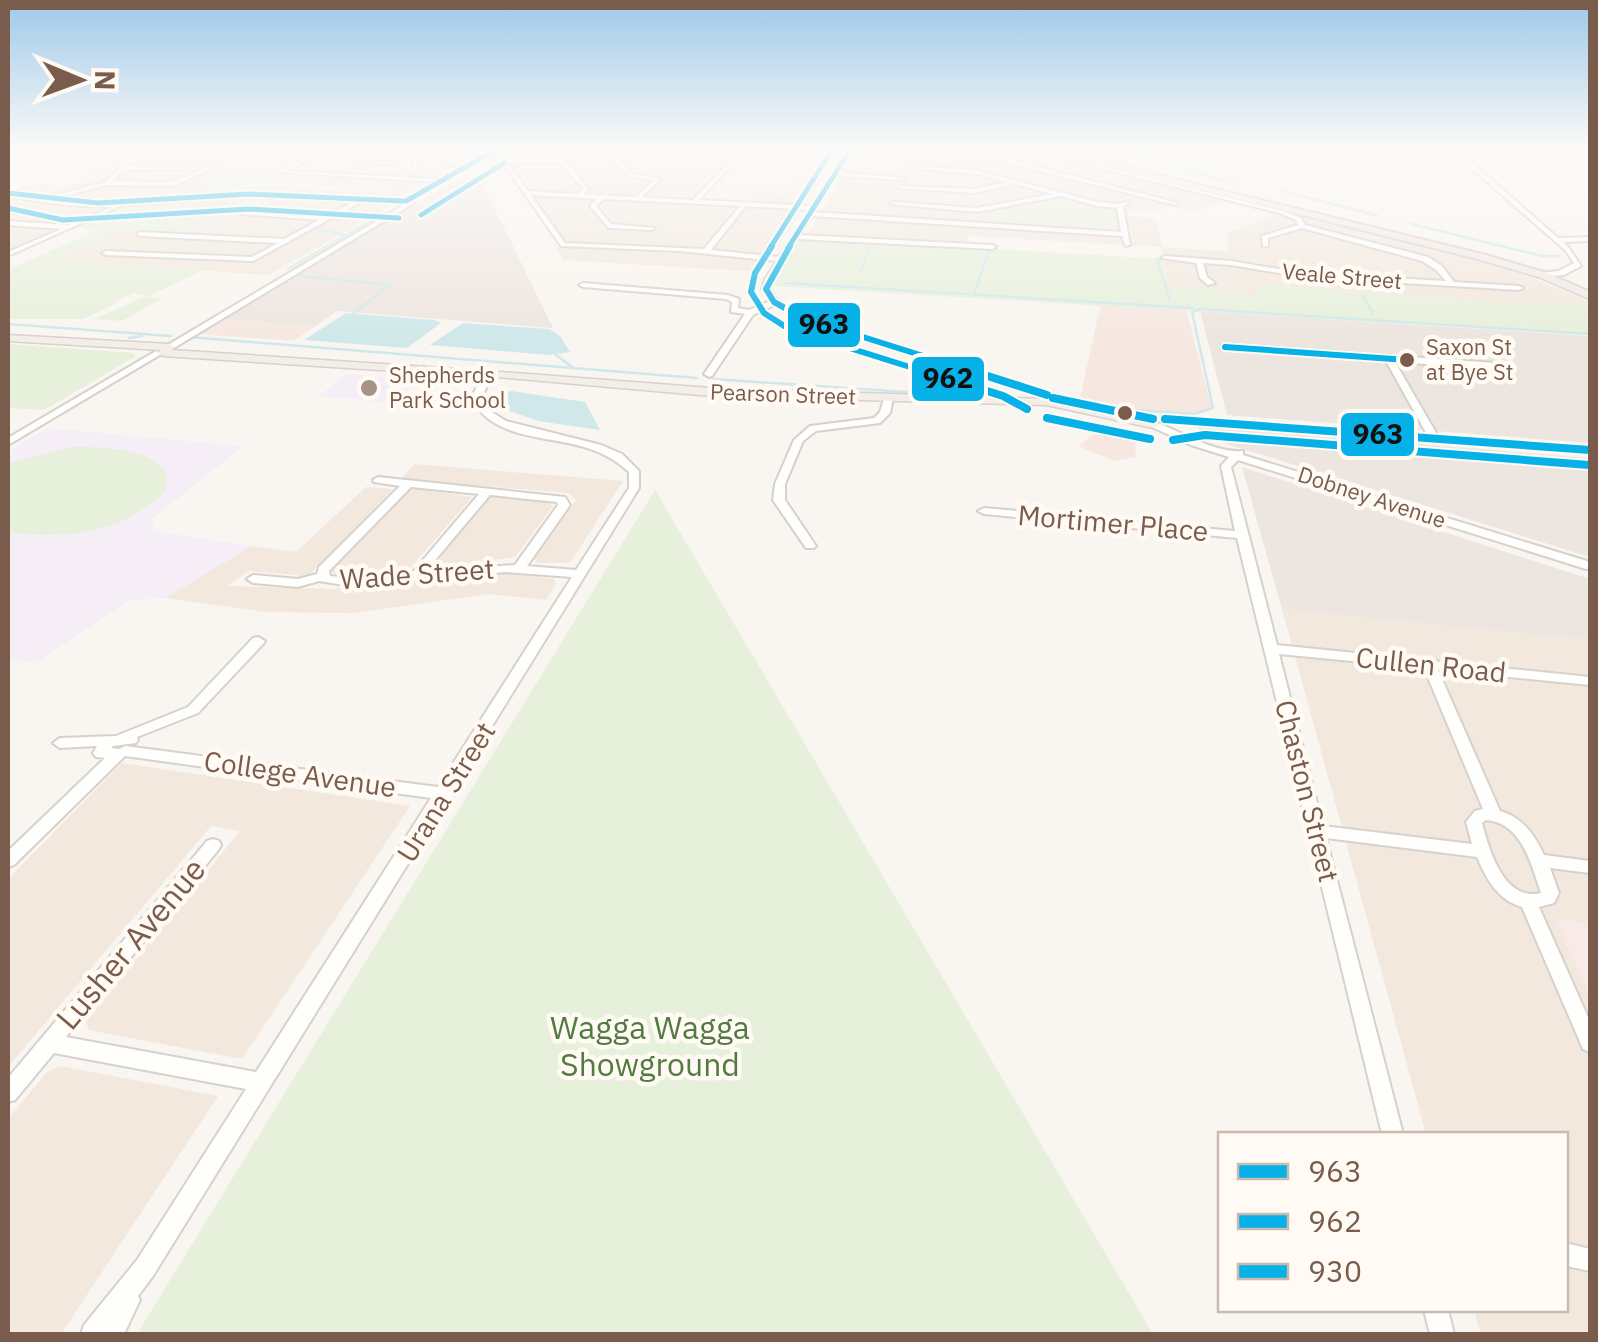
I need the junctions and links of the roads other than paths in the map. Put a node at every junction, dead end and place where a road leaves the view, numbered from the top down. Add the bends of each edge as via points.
1 (811, 212) edge
2 (101, 213) edge
3 (339, 213) edge
4 (388, 213) edge
5 (539, 213) edge
6 (598, 213) edge
7 (738, 213) edge
8 (816, 213) edge
9 (889, 213) edge
10 (977, 213) edge
11 (1121, 213) edge
12 (1283, 213) edge
13 (1302, 213) edge
14 (1525, 213) edge
15 (244, 214) dead end
16 (328, 219) junction
17 (662, 219) dead end
18 (885, 221) junction
19 (8, 223) edge
20 (976, 226) junction
21 (1302, 226) junction
22 (72, 227) junction
23 (652, 228) junction
24 (140, 234) dead end
25 (1124, 234) junction
26 (795, 236) junction
27 (1590, 239) edge
28 (1556, 240) junction
29 (287, 241) junction
30 (1127, 245) dead end
31 (8, 246) edge
32 (1265, 246) dead end
33 (24, 247) junction
34 (634, 247) junction
35 (992, 248) dead end
36 (706, 251) junction
37 (106, 253) dead end
38 (8, 254) edge
39 (1165, 258) dead end
40 (781, 259) junction
41 (1199, 260) junction
42 (1352, 267) dead end
43 (1542, 275) junction
44 (1360, 279) junction
45 (1211, 282) dead end
46 (584, 284) dead end
47 (1452, 284) junction
48 (1519, 288) dead end
49 (1590, 296) edge
50 (774, 302) junction
51 (750, 313) junction
52 (8, 338) edge
53 (1225, 347) dead end
54 (160, 350) junction
55 (1389, 359) junction
56 (1510, 367) dead end
57 (708, 374) dead end
58 (490, 379) junction
59 (888, 398) junction
60 (1043, 399) junction
61 (1161, 423) junction
62 (1434, 438) junction
63 (8, 442) edge
64 (1590, 450) edge
65 (1237, 454) junction
66 (378, 480) dead end
67 (409, 483) junction
68 (487, 491) junction
69 (984, 511) dead end
70 (1242, 535) junction
71 (810, 546) dead end
72 (1590, 566) edge
73 (519, 568) junction
74 (581, 574) junction
75 (416, 576) junction
76 (322, 577) junction
77 (252, 579) dead end
78 (258, 641) dead end
79 (1272, 648) junction
80 (1429, 664) junction
81 (1588, 684) edge
82 (115, 749) junction
83 (446, 794) junction
84 (1494, 814) junction
85 (1316, 831) junction
86 (213, 845) dead end
87 (1484, 852) junction
88 (8, 860) edge
89 (1538, 860) junction
90 (1590, 867) edge
91 (1528, 901) junction
92 (49, 1043) junction
93 (1590, 1043) edge
94 (262, 1083) junction
95 (8, 1093) edge
96 (1391, 1132) edge
97 (145, 1268) junction
98 (93, 1334) edge
99 (111, 1334) edge

1 - 26 street
2 - 22 street
3 - 16 street
4 - 54 street
5 - 34 street via 560,244
6 - 23 street via 609,226
7 - 36 street
8 - 18 street
9 - 18 street
10 - 20 street
11 - 25 street
12 - 21 street
13 - 43 highway
14 - 28 street
15 - 16 street
16 - 29 street
17 - 23 street
18 - 20 street
19 - 22 street
20 - 25 street
21 - 32 street via 1264,237
21 - 47 street via 1425,259
22 - 33 street
23 - 34 street
24 - 29 street
25 - 30 street
26 - 35 street
26 - 40 street
27 - 28 street
28 - 43 street via 1578,264
29 - 37 street via 248,260
31 - 33 street
33 - 38 street
34 - 36 street
36 - 40 street
39 - 41 street, Veale Street
40 - 50 street via 766,284
41 - 44 street, Veale Street
41 - 45 street
42 - 44 street
43 - 49 highway
44 - 47 street, Veale Street
46 - 51 street via 728,297 736,302 734,310
47 - 48 street, Veale Street
50 - 51 street
50 - 60 street, Dobney Avenue via 803,318 1009,382
51 - 57 street
52 - 54 main road, Pearson Street
53 - 55 street
54 - 58 main road, Pearson Street
54 - 63 street
55 - 56 street
55 - 62 street
58 - 59 main road, Pearson Street
58 - 74 street, Urana Street via 480,406 499,422 598,445 634,471 634,488
59 - 60 main road, Pearson Street via 1000,404
59 - 71 street via 878,420 813,428 799,440 779,500
60 - 61 main road, Dobney Avenue
61 - 62 main road via 1204,420
61 - 65 street, Dobney Avenue
62 - 64 main road
65 - 70 street, Chaston Street via 1226,472
65 - 72 street, Dobney Avenue
66 - 67 street
67 - 68 street
67 - 76 street, Wade Street
68 - 73 street via 564,502
68 - 75 street
69 - 70 street, Mortimer Place
70 - 79 street, Chaston Street
73 - 74 street, Wade Street
73 - 75 street, Wade Street
74 - 83 street, Urana Street
75 - 76 street, Wade Street via 336,582
76 - 77 street via 298,583
78 - 82 street via 193,710
79 - 80 street, Cullen Road
79 - 85 street, Chaston Street
80 - 81 street, Cullen Road
80 - 84 street
82 - 83 street, College Avenue
82 - 88 street
83 - 94 street, Urana Street
84 - 87 street via 1474,822
84 - 89 street via 1523,829
85 - 87 street
85 - 96 street, Chaston Street
86 - 92 street, Lusher Avenue
87 - 91 street via 1498,883
89 - 90 street
89 - 91 street via 1550,893
91 - 93 street
92 - 94 street, Lusher Avenue
92 - 95 street, Lusher Avenue
94 - 97 street, Urana Street
97 - 98 street, Urana Street
97 - 99 street, Urana Street

